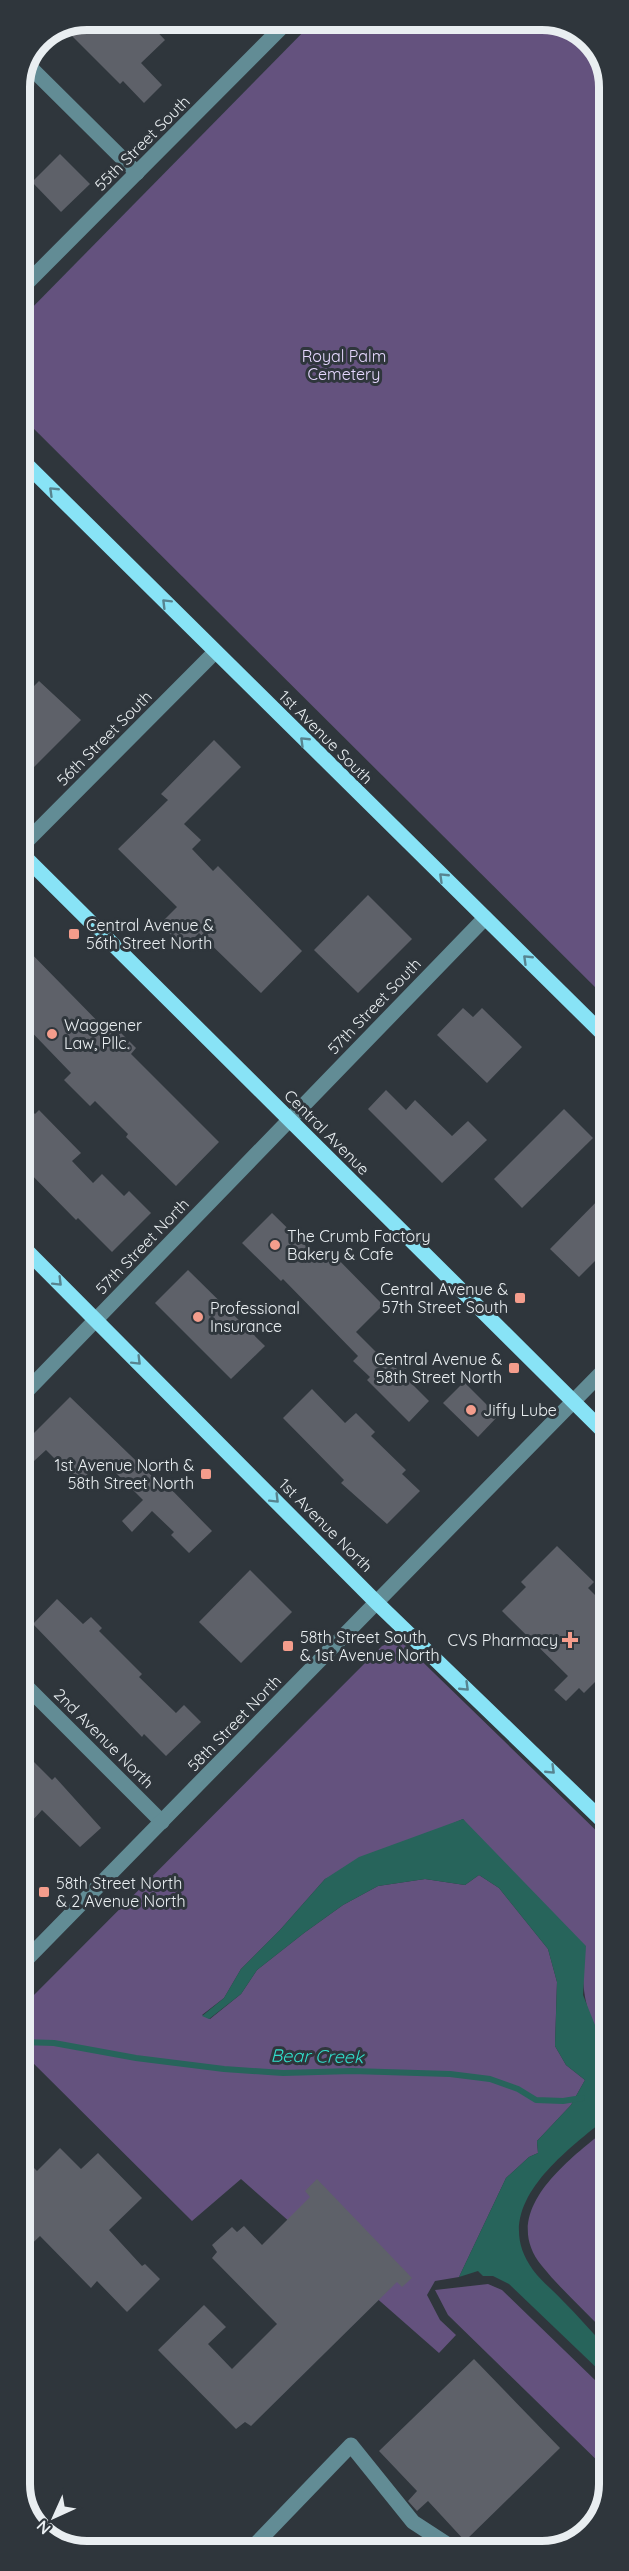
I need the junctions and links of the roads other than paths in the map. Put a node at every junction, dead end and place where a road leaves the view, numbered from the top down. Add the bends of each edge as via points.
1 (279, 30) edge
2 (33, 70) edge
3 (137, 172) junction
4 (30, 280) edge
5 (30, 468) edge
6 (214, 653) junction
7 (30, 840) edge
8 (30, 860) edge
9 (485, 918) junction
10 (599, 1030) edge
11 (290, 1120) junction
12 (30, 1254) edge
13 (96, 1319) junction
14 (599, 1375) edge
15 (30, 1388) edge
16 (573, 1401) junction
17 (599, 1427) edge
18 (378, 1603) junction
19 (30, 1690) edge
20 (599, 1817) edge
21 (162, 1822) junction
22 (30, 1956) edge
23 (259, 2541) edge
24 (442, 2541) edge

1 - 3 street, 55th Street South
2 - 3 street
3 - 4 street, 55th Street South
6 -> 5 main road, 1st Avenue South
6 - 7 street, 56th Street South
9 -> 6 main road, 1st Avenue South
8 - 11 main road, Central Avenue
10 -> 9 main road, 1st Avenue South
9 - 11 street, 57th Street South
11 - 13 street, 57th Street North
11 - 16 main road, Central Avenue
12 -> 13 main road, 1st Avenue North
13 - 15 street, 57th Street North
13 -> 18 main road, 1st Avenue North
14 - 16 street, 58th Street North
16 - 17 main road, Central Avenue
16 - 18 street, 58th Street North
18 -> 20 main road, 1st Avenue North
18 - 21 street, 58th Street North
19 - 21 street, 2nd Avenue North
21 - 22 street, 58th Street North
23 - 24 street via 351,2445 413,2522

